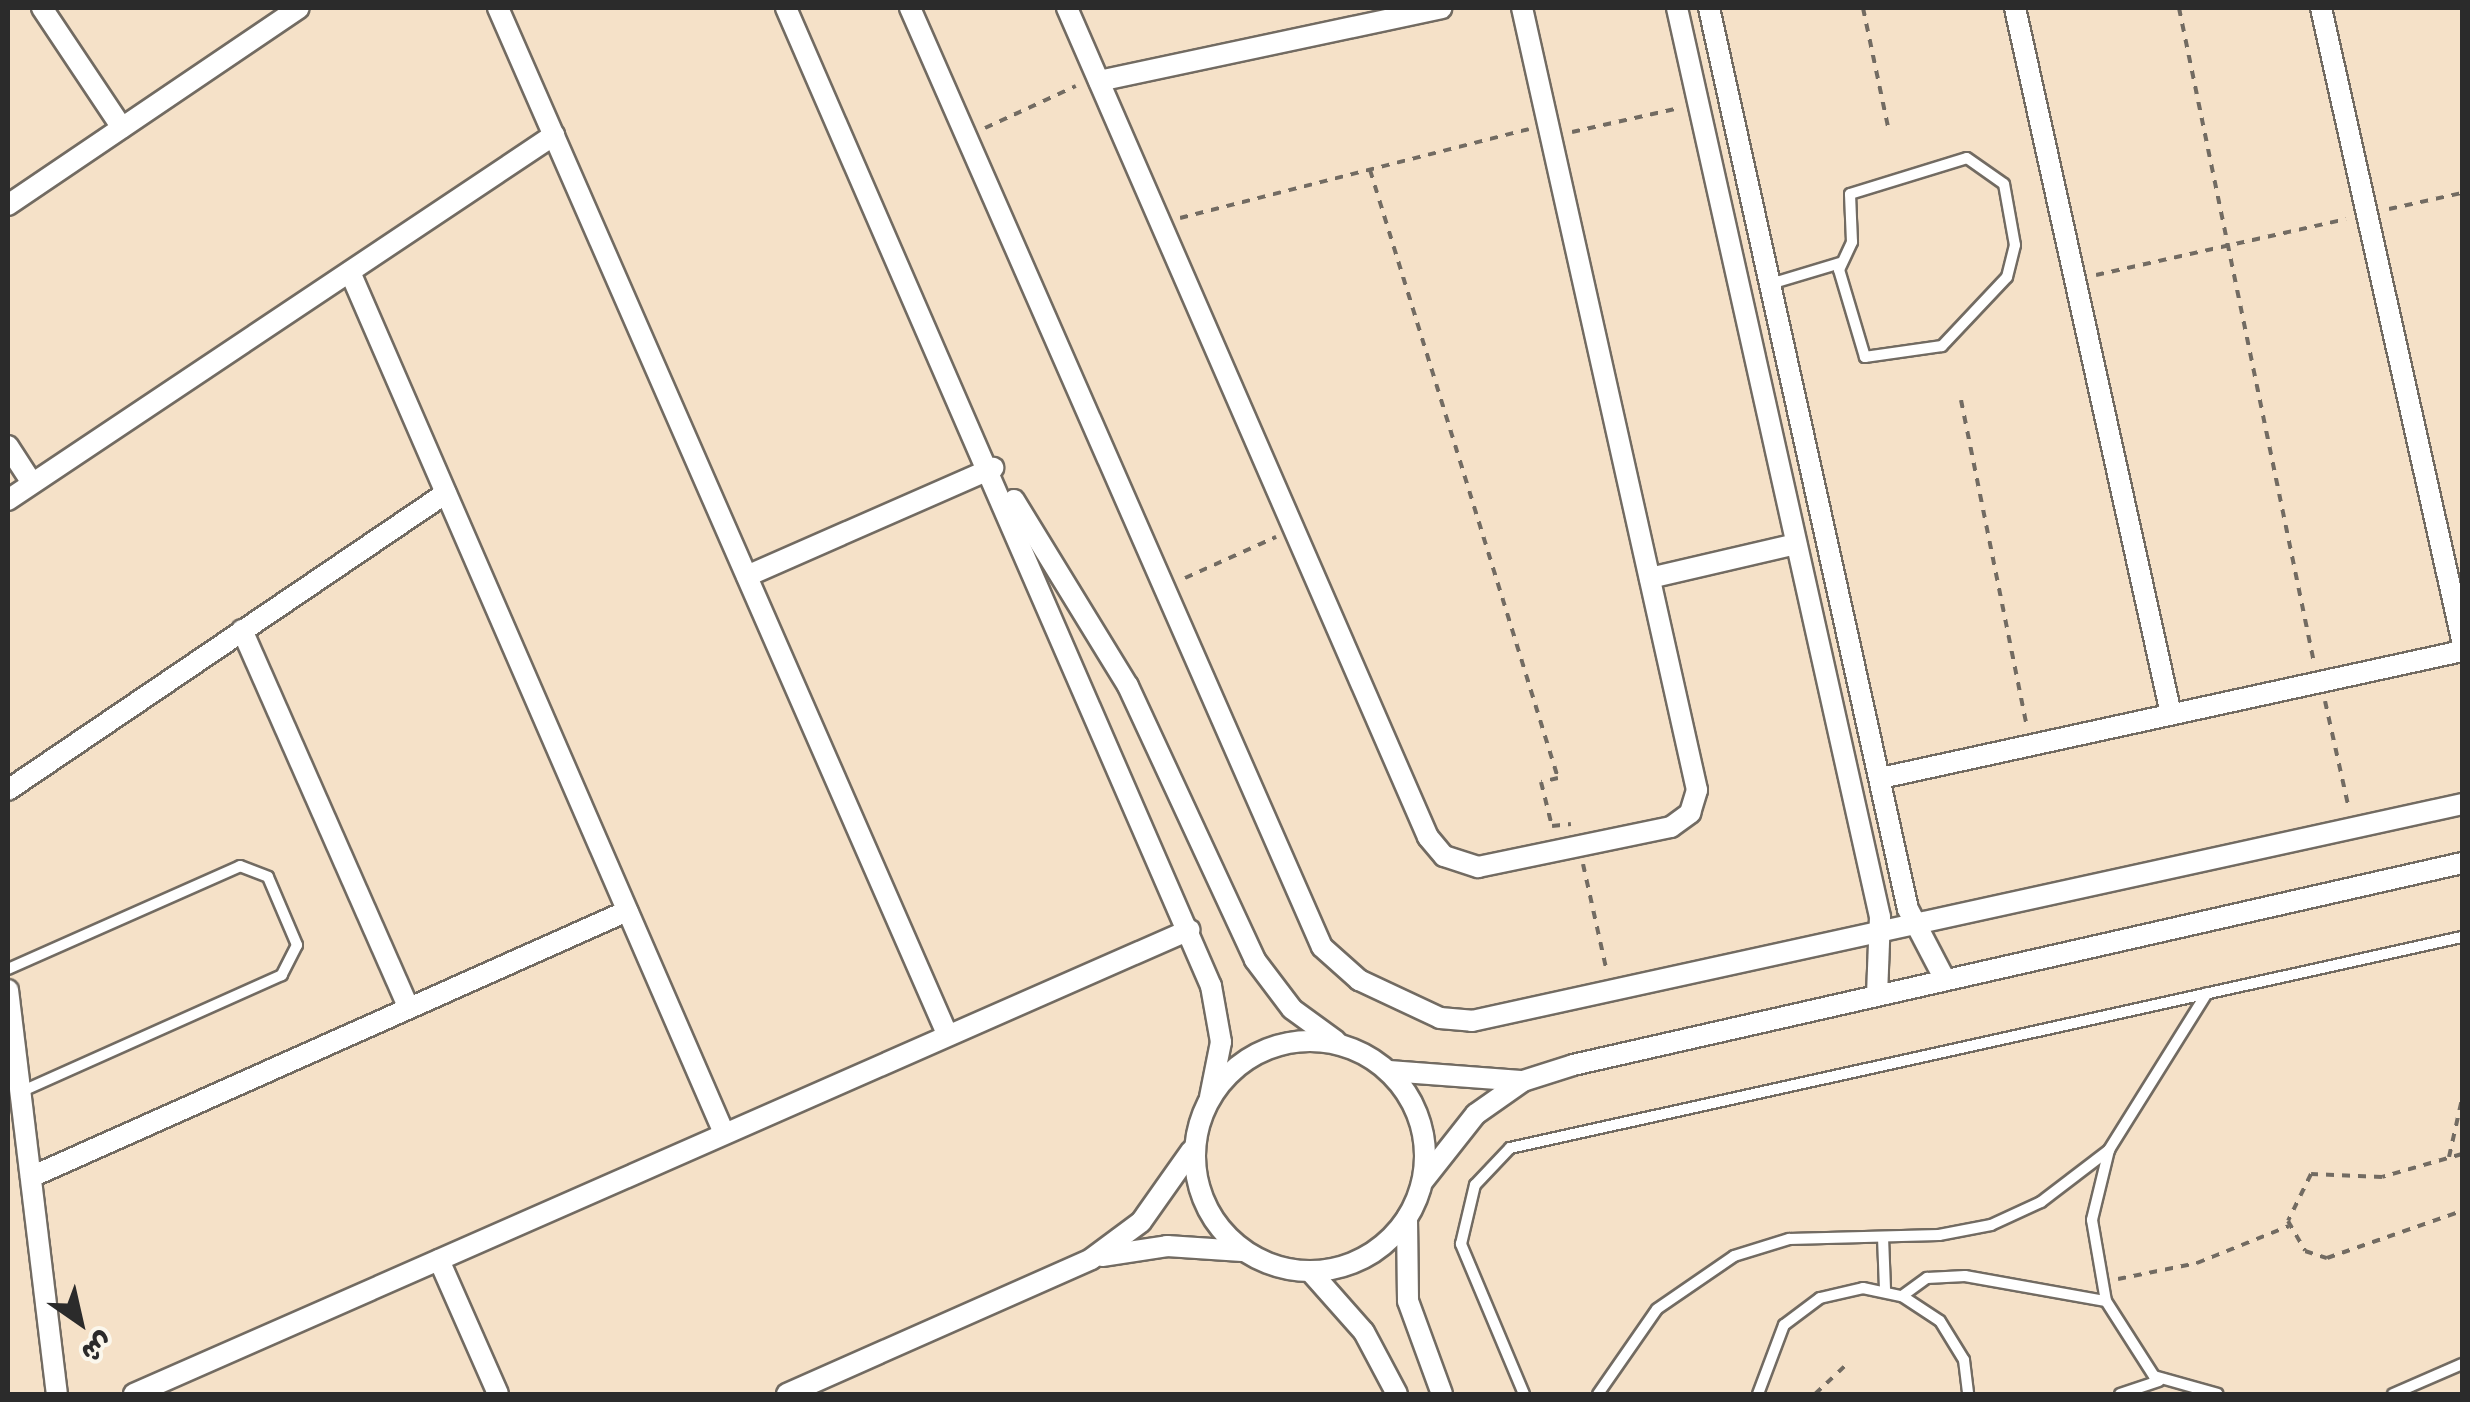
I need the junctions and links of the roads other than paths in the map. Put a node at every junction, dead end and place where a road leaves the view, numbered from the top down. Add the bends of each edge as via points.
1 (42, 8) edge
2 (299, 8) edge
3 (498, 8) edge
4 (786, 8) edge
5 (801, 8) edge
6 (910, 8) edge
7 (1067, 8) edge
8 (1442, 8) edge
9 (1522, 8) edge
10 (1677, 8) edge
11 (1709, 8) edge
12 (2015, 8) edge
13 (2321, 8) edge
14 (809, 46) junction
15 (1098, 79) junction
16 (122, 128) junction
17 (554, 135) junction
18 (8, 204) edge
19 (1840, 263) junction
20 (350, 272) junction
21 (1770, 284) junction
22 (8, 446) edge
23 (993, 468) junction
24 (32, 483) junction
25 (446, 493) junction
26 (8, 500) edge
27 (1796, 544) junction
28 (747, 576) junction
29 (1650, 578) junction
30 (242, 630) junction
31 (2462, 640) edge
32 (2462, 651) edge
33 (2172, 714) junction
34 (1881, 778) junction
35 (8, 790) edge
36 (2462, 804) edge
37 (2462, 863) edge
38 (627, 911) junction
39 (1914, 926) junction
40 (1189, 930) junction
41 (1883, 934) junction
42 (2462, 937) edge
43 (8, 969) edge
44 (1944, 978) junction
45 (8, 990) edge
46 (2207, 993) junction
47 (1877, 994) junction
48 (409, 1008) junction
49 (947, 1034) junction
50 (1342, 1044) junction
51 (1390, 1071) junction
52 (1524, 1081) junction
53 (20, 1092) junction
54 (1210, 1098) junction
55 (724, 1133) junction
56 (1194, 1145) junction
57 (2108, 1150) junction
58 (30, 1177) junction
59 (1423, 1181) junction
60 (1407, 1218) junction
61 (1882, 1237) junction
62 (1244, 1251) junction
63 (1091, 1259) junction
64 (438, 1260) junction
65 (1310, 1272) junction
66 (1885, 1290) junction
67 (1902, 1296) junction
68 (2106, 1301) junction
69 (2462, 1364) edge
70 (2159, 1381) junction
71 (57, 1394) edge
72 (134, 1394) edge
73 (498, 1394) edge
74 (786, 1394) edge
75 (1398, 1394) edge
76 (1442, 1394) edge
77 (1524, 1394) edge
78 (1598, 1394) edge
79 (1758, 1394) edge
80 (1968, 1394) edge
81 (2120, 1394) edge
82 (2218, 1394) edge
83 (2393, 1394) edge

1 - 16 street
2 - 16 street
3 - 17 street
4 - 14 street
5 - 14 street
6 - 41 street via 1338,967 1462,1022
7 - 15 street
8 - 15 street
9 - 29 street
10 - 27 street
11 - 21 street
12 - 33 street
13 - 31 street
14 - 23 street
15 - 29 street via 1435,847 1478,867 1671,827 1695,802
16 - 18 street
17 - 20 street
17 - 28 street
19 - 19 lane via 1852,242 1848,200 1856,189 1967,158 2004,184 2013,265 1957,335 1933,350 1881,362 1858,352
19 - 21 lane
20 - 24 street
20 - 25 street
21 - 34 street
22 - 24 street
23 - 28 street
23 - 40 street
23 - 50 street via 1128,686 1255,960 1292,1009
24 - 26 street
25 - 30 street
25 - 38 street
27 - 29 street
27 - 41 street
28 - 49 street
30 - 35 street
30 - 48 street
32 - 33 street
33 - 34 street
34 - 39 street
36 - 39 street
37 - 44 street
38 - 48 street
38 - 55 street
39 - 41 street
39 - 44 street
40 - 49 street
40 - 54 street via 1220,1023
41 - 47 street
42 - 46 lane
43 - 53 lane via 240,866 268,878 297,945 282,975
44 - 47 street
45 - 53 street
46 - 57 lane
46 - 77 lane via 1510,1148 1475,1185 1461,1244
47 - 52 street
48 - 58 street
49 - 55 street
50 - 51 street
50 - 54 street via 1267,1049
51 - 52 street
51 - 59 street via 1420,1121
52 - 59 street via 1456,1134
53 - 58 street
54 - 56 street
55 - 64 street
56 - 62 street via 1204,1205
56 - 63 street via 1152,1210
57 - 61 lane via 2016,1215 1964,1232
57 - 68 lane via 2092,1220
58 - 71 street
59 - 60 street
60 - 65 street via 1366,1257
60 - 76 street via 1408,1301
61 - 66 lane
61 - 78 lane via 1790,1239 1716,1265 1640,1327
62 - 63 street via 1167,1246
62 - 65 street
63 - 74 street
64 - 72 street
64 - 73 street
65 - 75 street via 1364,1332
66 - 67 lane
66 - 79 lane via 1841,1291 1800,1310 1771,1342
67 - 68 lane via 1928,1278 1965,1276
67 - 80 lane via 1954,1339
68 - 70 lane
69 - 83 lane
70 - 81 lane
70 - 82 lane

